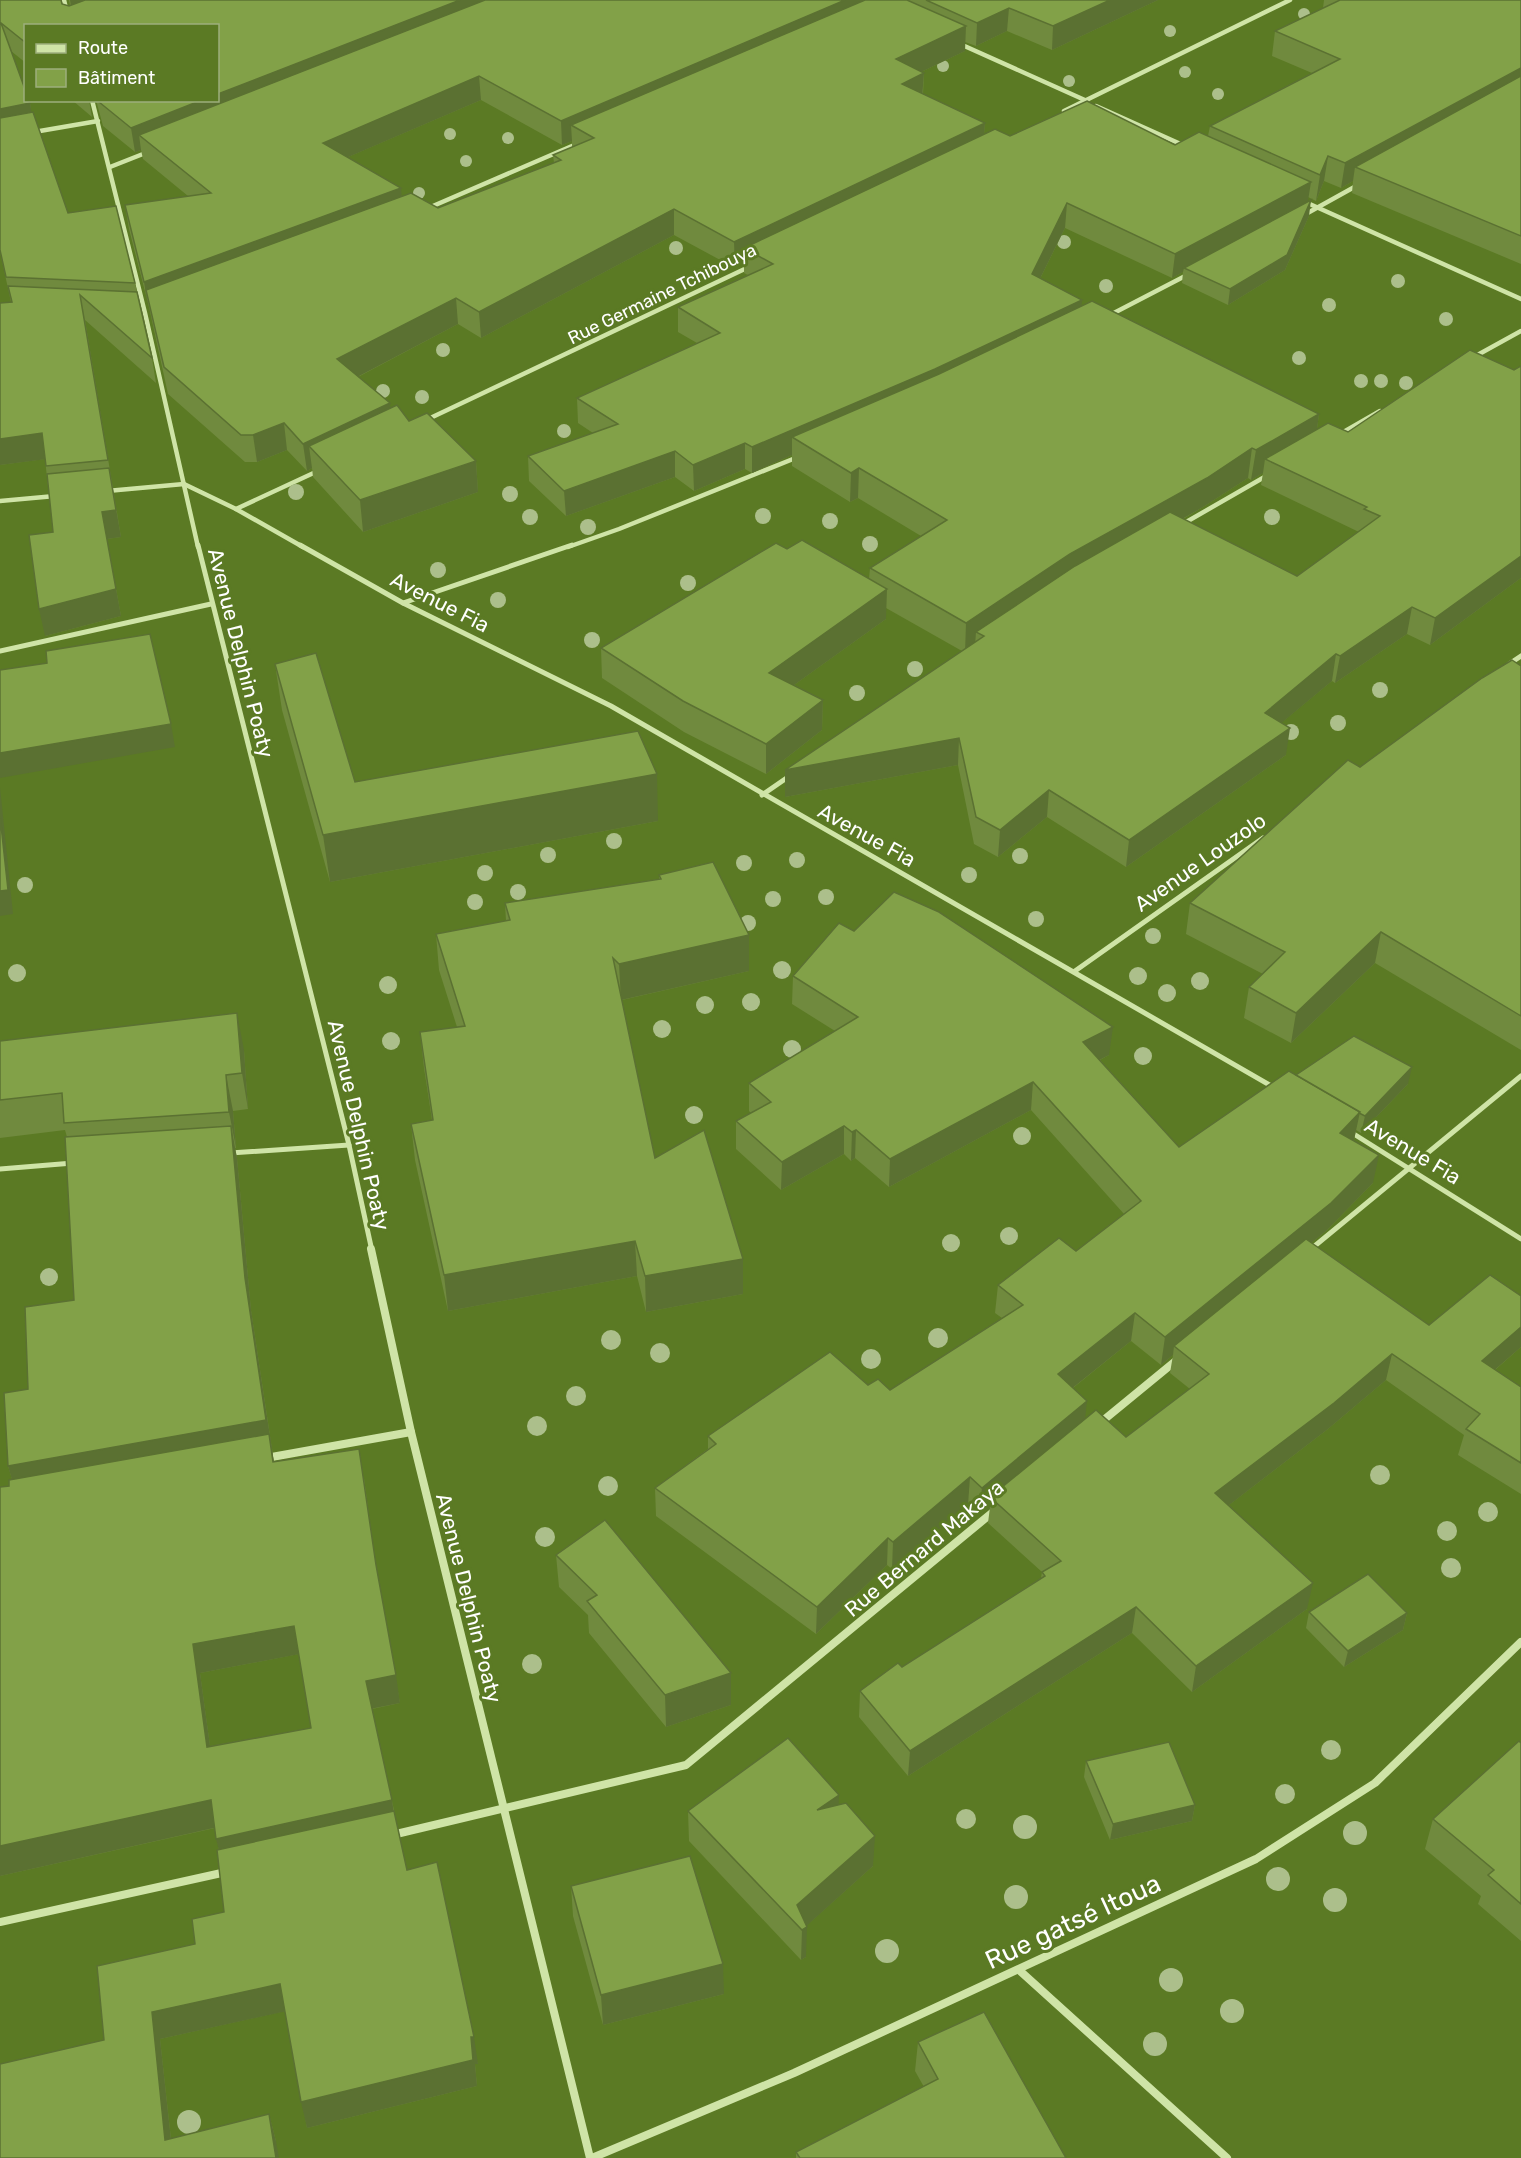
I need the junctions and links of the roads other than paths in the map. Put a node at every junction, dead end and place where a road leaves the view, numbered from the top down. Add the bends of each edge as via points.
1 (64, 0) edge
2 (1290, 0) edge
3 (82, 21) edge
4 (70, 24) edge
5 (73, 24) edge
6 (949, 39) edge
7 (1085, 100) junction
8 (93, 102) edge
9 (1054, 116) edge
10 (98, 121) junction
11 (22, 134) edge
12 (583, 141) edge
13 (1191, 149) edge
14 (154, 150) edge
15 (110, 167) junction
16 (1369, 179) edge
17 (1297, 198) edge
18 (1318, 208) junction
19 (421, 211) edge
20 (1298, 218) edge
21 (760, 262) edge
22 (1194, 271) edge
23 (1521, 299) edge
24 (156, 308) edge
25 (134, 312) edge
26 (145, 312) junction
27 (1101, 319) edge
28 (1521, 331) edge
29 (1470, 360) edge
30 (1388, 407) edge
31 (418, 424) edge
32 (1337, 436) edge
33 (807, 453) edge
34 (322, 469) edge
35 (1275, 471) edge
36 (184, 484) junction
37 (103, 491) edge
38 (57, 496) edge
39 (0, 501) edge
40 (236, 509) junction
41 (1173, 530) edge
42 (402, 603) junction
43 (211, 604) junction
44 (0, 651) edge
45 (1521, 656) edge
46 (1502, 670) edge
47 (801, 768) edge
48 (762, 795) junction
49 (1269, 834) edge
50 (1075, 971) junction
51 (1521, 1076) edge
52 (1278, 1090) edge
53 (1339, 1125) edge
54 (349, 1145) junction
55 (218, 1153) edge
56 (78, 1163) edge
57 (1410, 1167) junction
58 (0, 1169) edge
59 (1521, 1239) edge
60 (1301, 1257) edge
61 (1182, 1355) edge
62 (411, 1432) junction
63 (1090, 1432) edge
64 (258, 1459) edge
65 (998, 1508) edge
66 (1521, 1642) edge
67 (504, 1810) junction
68 (378, 1838) edge
69 (241, 1868) edge
70 (0, 1922) edge
71 (1019, 1970) junction
72 (591, 2158) edge
73 (1227, 2158) edge

1 - 4 street
2 - 7 street
3 - 5 street
6 - 7 street
7 - 9 street
7 - 13 street
8 - 10 street, Avenue Delphin Poaty
10 - 11 street
10 - 15 street, Avenue Delphin Poaty
12 - 19 street
14 - 15 street
15 - 26 street, Avenue Delphin Poaty
16 - 18 street
17 - 18 street
18 - 20 street
18 - 23 street
21 - 31 street, Rue Germaine Tchibouya
22 - 27 street
24 - 26 street
25 - 26 street
26 - 36 street, Avenue Delphin Poaty
28 - 29 street
30 - 32 street
33 - 42 street via 619,529
34 - 40 street
35 - 41 street
36 - 37 street
36 - 40 street, Avenue Fia
36 - 43 street, Avenue Delphin Poaty
38 - 39 street
40 - 42 street, Avenue Fia
42 - 48 street, Avenue Fia via 611,706
43 - 44 street
43 - 54 street, Avenue Delphin Poaty
45 - 46 street
47 - 48 street
48 - 50 street, Avenue Fia
49 - 50 street, Avenue Louzolo
50 - 52 street, Avenue Fia
51 - 57 street
53 - 57 street, Avenue Fia
54 - 55 street
54 - 62 street, Avenue Delphin Poaty
56 - 58 street
57 - 59 street, Avenue Fia
57 - 60 street
61 - 63 street
62 - 64 street
62 - 67 street, Avenue Delphin Poaty
65 - 67 street, Rue Bernard Makaya via 686,1765
66 - 71 street, Rue gatsé Itoua via 1375,1783 1256,1859
67 - 68 street, Rue Bernard Makaya
67 - 72 street, Avenue Delphin Poaty
69 - 70 street
71 - 72 street, Rue gatsé Itoua via 794,2073
71 - 73 street

